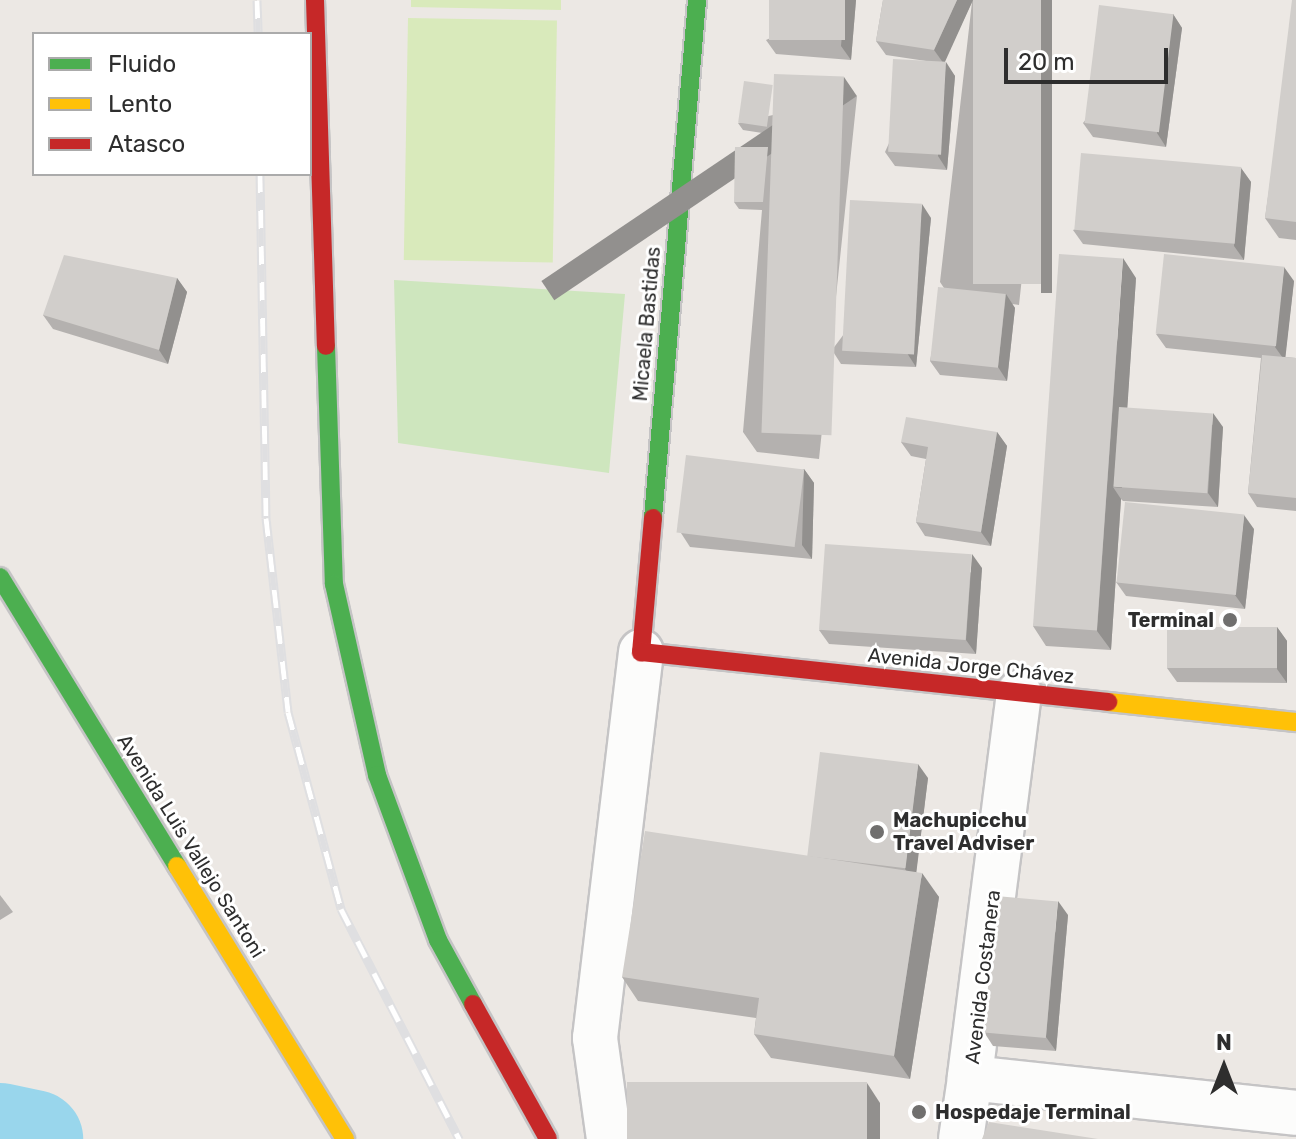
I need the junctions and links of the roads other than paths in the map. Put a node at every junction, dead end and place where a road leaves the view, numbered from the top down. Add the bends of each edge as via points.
1 (315, 0) edge
2 (697, 0) edge
3 (0, 577) edge
4 (641, 652) junction
5 (1019, 693) junction
6 (1296, 722) edge
7 (970, 1078) junction
8 (1296, 1113) edge
9 (345, 1139) edge
10 (548, 1139) edge
11 (609, 1139) edge
12 (961, 1139) edge

1 - 10 street via 334,584 377,775 438,940
2 - 4 street, Micaela Bastidas
3 - 9 street, Avenida Luis Vallejo Santoni
4 - 5 street, Avenida Jorge Chávez
4 - 11 street via 595,1038
5 - 6 street, Avenida Jorge Chávez
5 - 7 street, Avenida Costanera
7 - 8 street, Avenida Costanera
7 - 12 street

